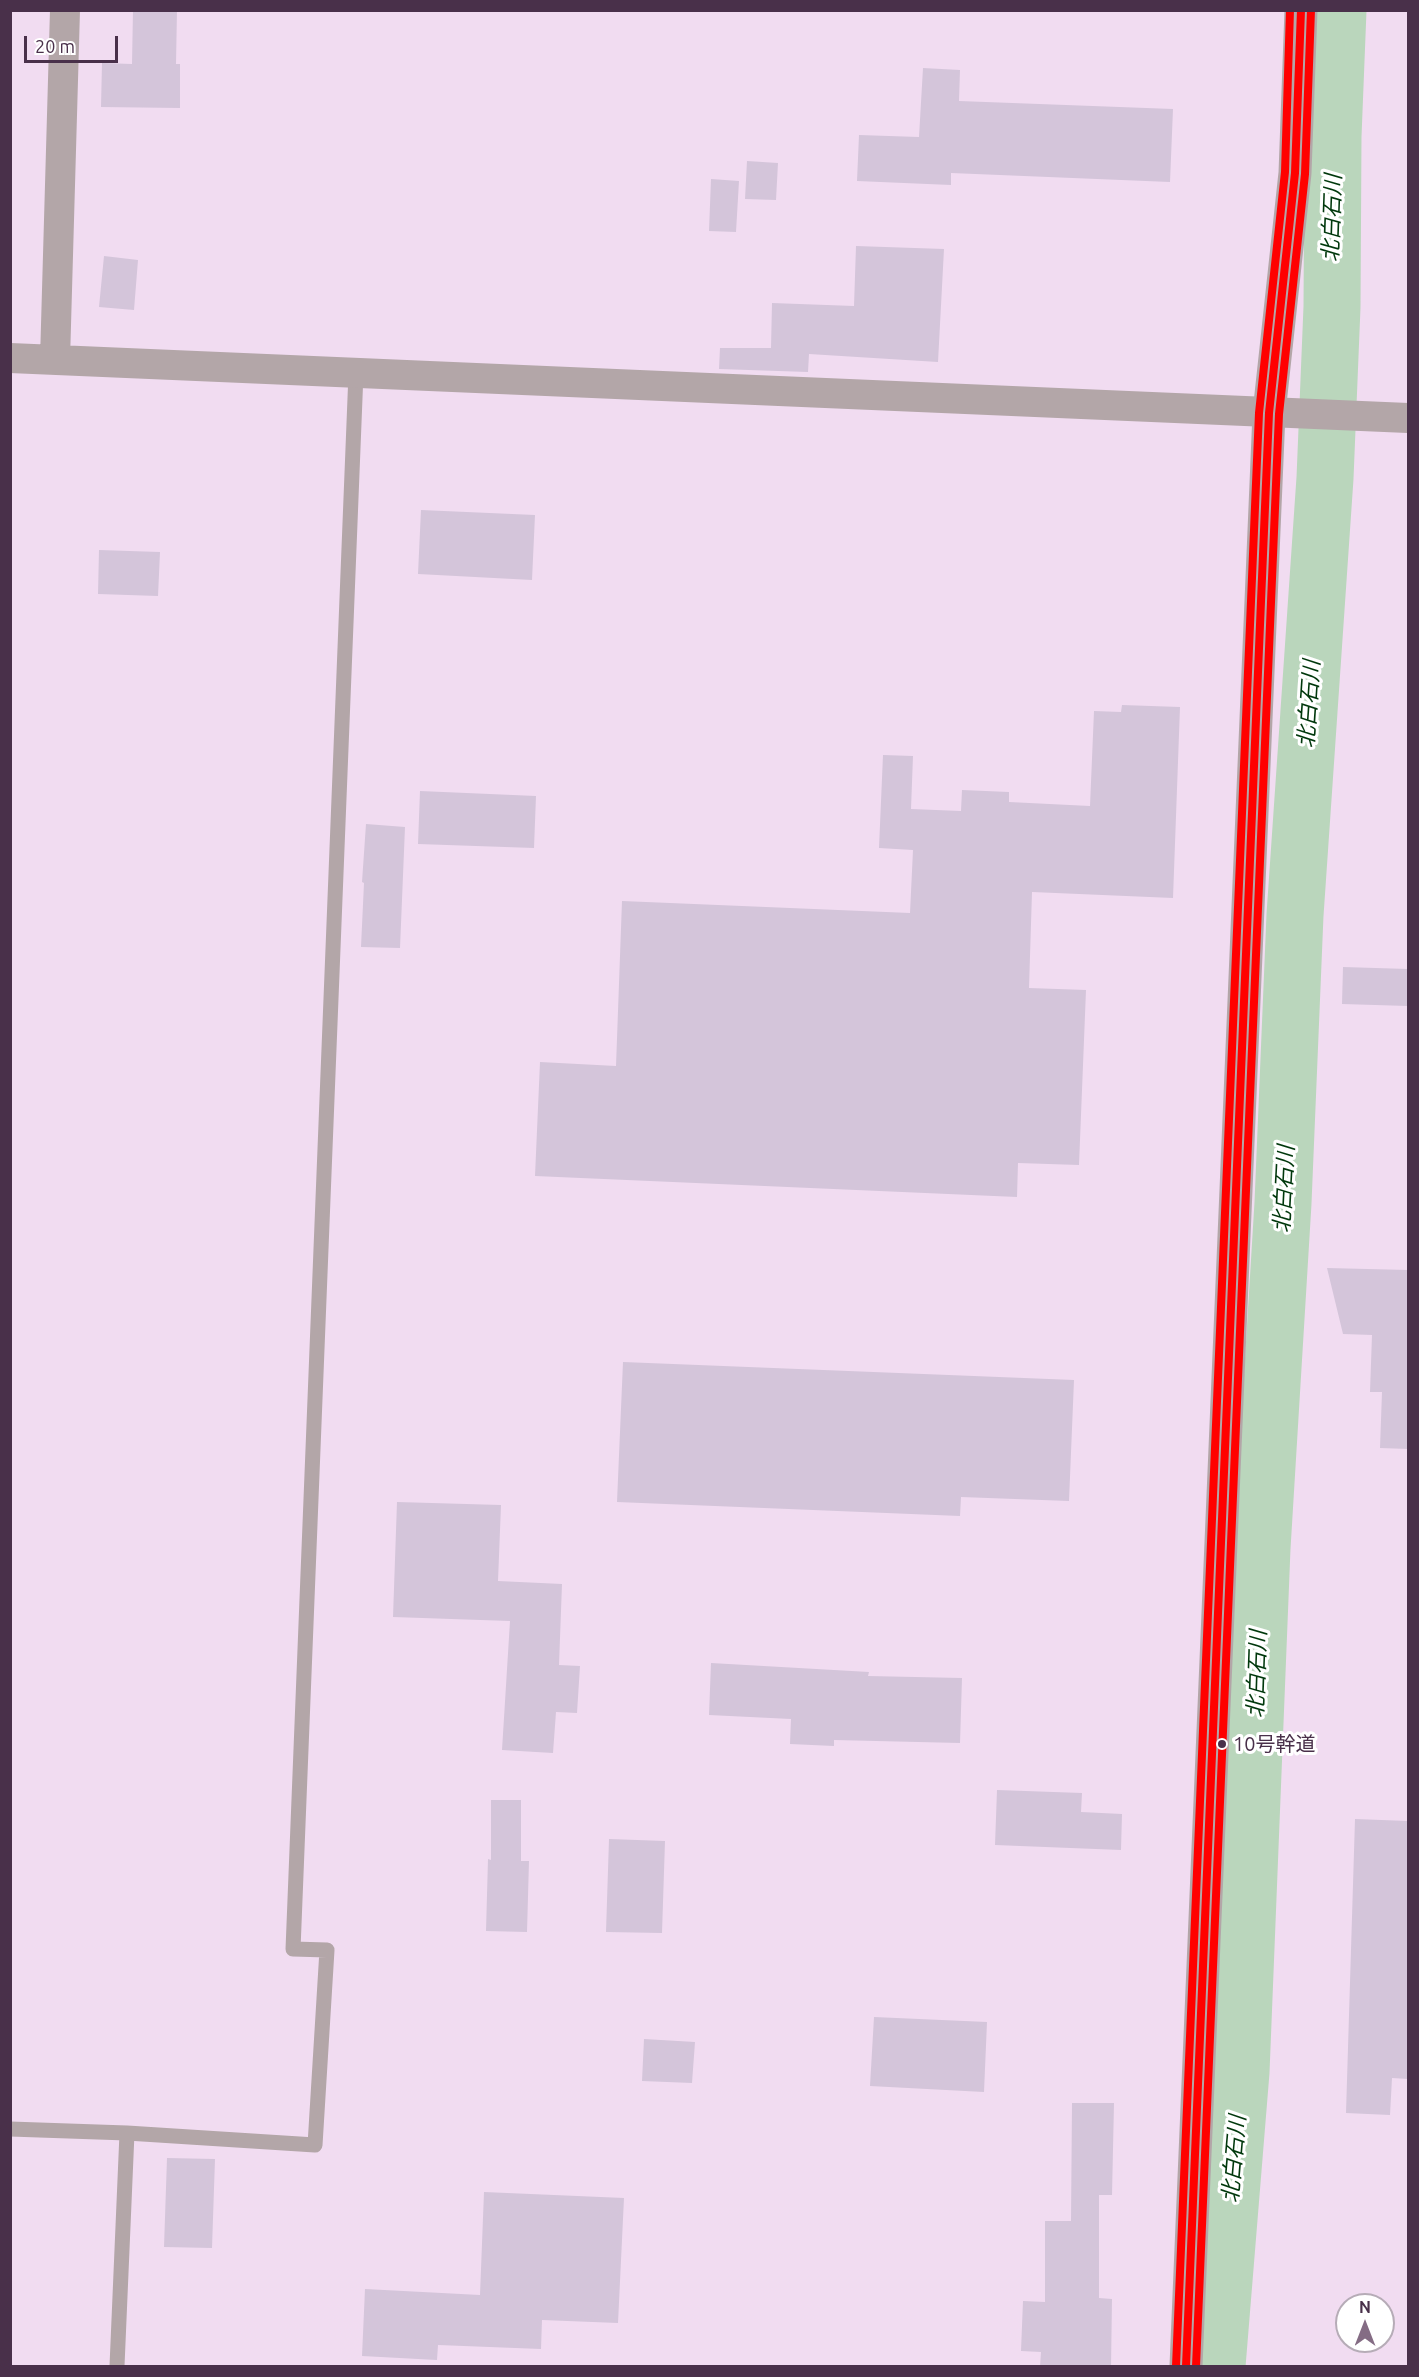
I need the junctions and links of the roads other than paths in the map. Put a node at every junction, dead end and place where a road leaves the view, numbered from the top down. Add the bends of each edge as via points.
1 (64, 10) edge
2 (1301, 10) edge
3 (10, 358) edge
4 (55, 360) junction
5 (356, 373) junction
6 (1281, 413) junction
7 (1408, 418) edge
8 (10, 2129) edge
9 (128, 2133) junction
10 (117, 2367) edge
11 (1186, 2367) edge

1 - 4 street
2 - 6 street
3 - 4 street
4 - 5 street
5 - 6 street
5 - 9 lane via 293,1949 327,1950 315,2145
6 - 7 street
6 - 11 street
8 - 9 lane
9 - 10 lane

